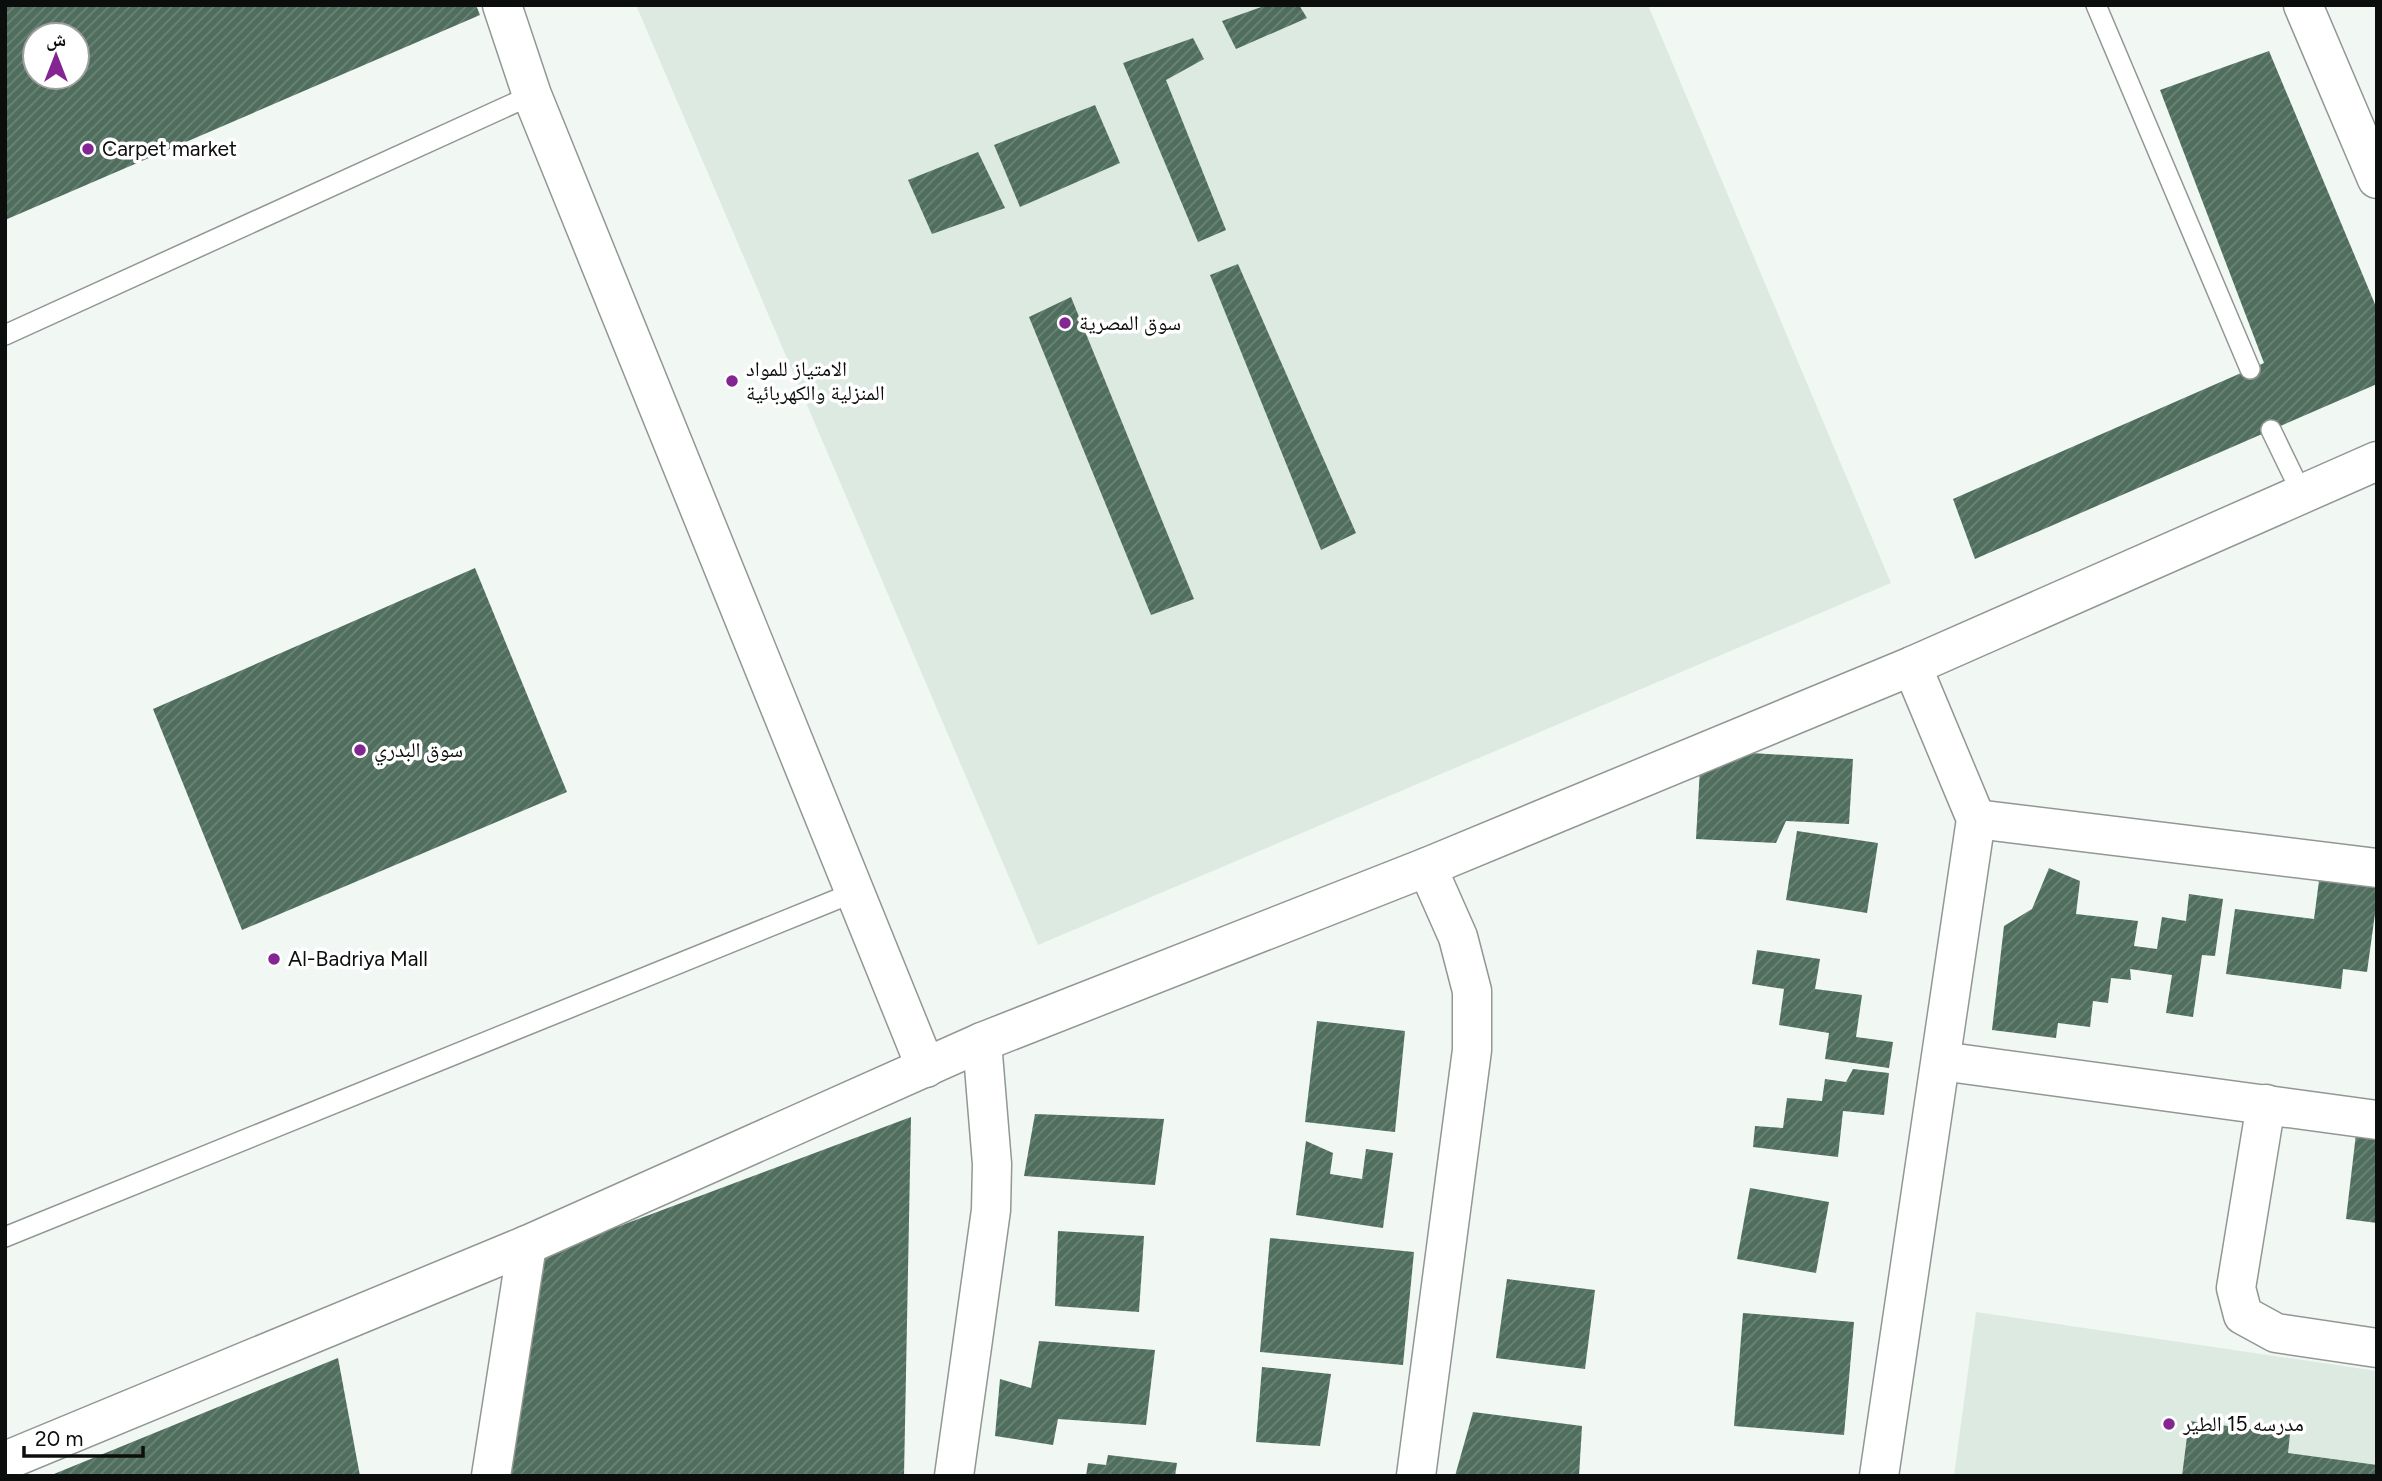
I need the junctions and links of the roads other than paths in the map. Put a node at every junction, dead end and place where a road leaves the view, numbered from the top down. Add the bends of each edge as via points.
1 (502, 5) edge
2 (2096, 5) edge
3 (2303, 5) edge
4 (532, 95) junction
5 (2377, 179) edge
6 (5, 335) edge
7 (2250, 369) dead end
8 (2272, 430) dead end
9 (2377, 461) edge
10 (2302, 494) junction
11 (1912, 666) junction
12 (1976, 819) junction
13 (1427, 867) junction
14 (2377, 868) edge
15 (855, 892) junction
16 (982, 1042) junction
17 (1941, 1061) junction
18 (926, 1068) junction
19 (2266, 1104) junction
20 (2377, 1120) edge
21 (5, 1237) edge
22 (527, 1245) junction
23 (2377, 1348) edge
24 (5, 1461) edge
25 (491, 1476) edge
26 (954, 1476) edge
27 (1416, 1476) edge
28 (1879, 1476) edge

1 - 4 street
2 - 7 lane
3 - 5 street
4 - 6 lane
4 - 15 street
8 - 10 lane
9 - 10 street
10 - 11 street
11 - 12 street
11 - 13 street
12 - 14 street
12 - 17 street
13 - 16 street
13 - 27 street via 1458,937 1472,991 1472,1050
15 - 18 street
15 - 21 lane
16 - 18 street
16 - 26 street via 991,1210
17 - 19 street
17 - 28 street
18 - 22 street
19 - 20 street
19 - 23 street via 2236,1288 2243,1315 2276,1333
22 - 24 street
22 - 25 street

